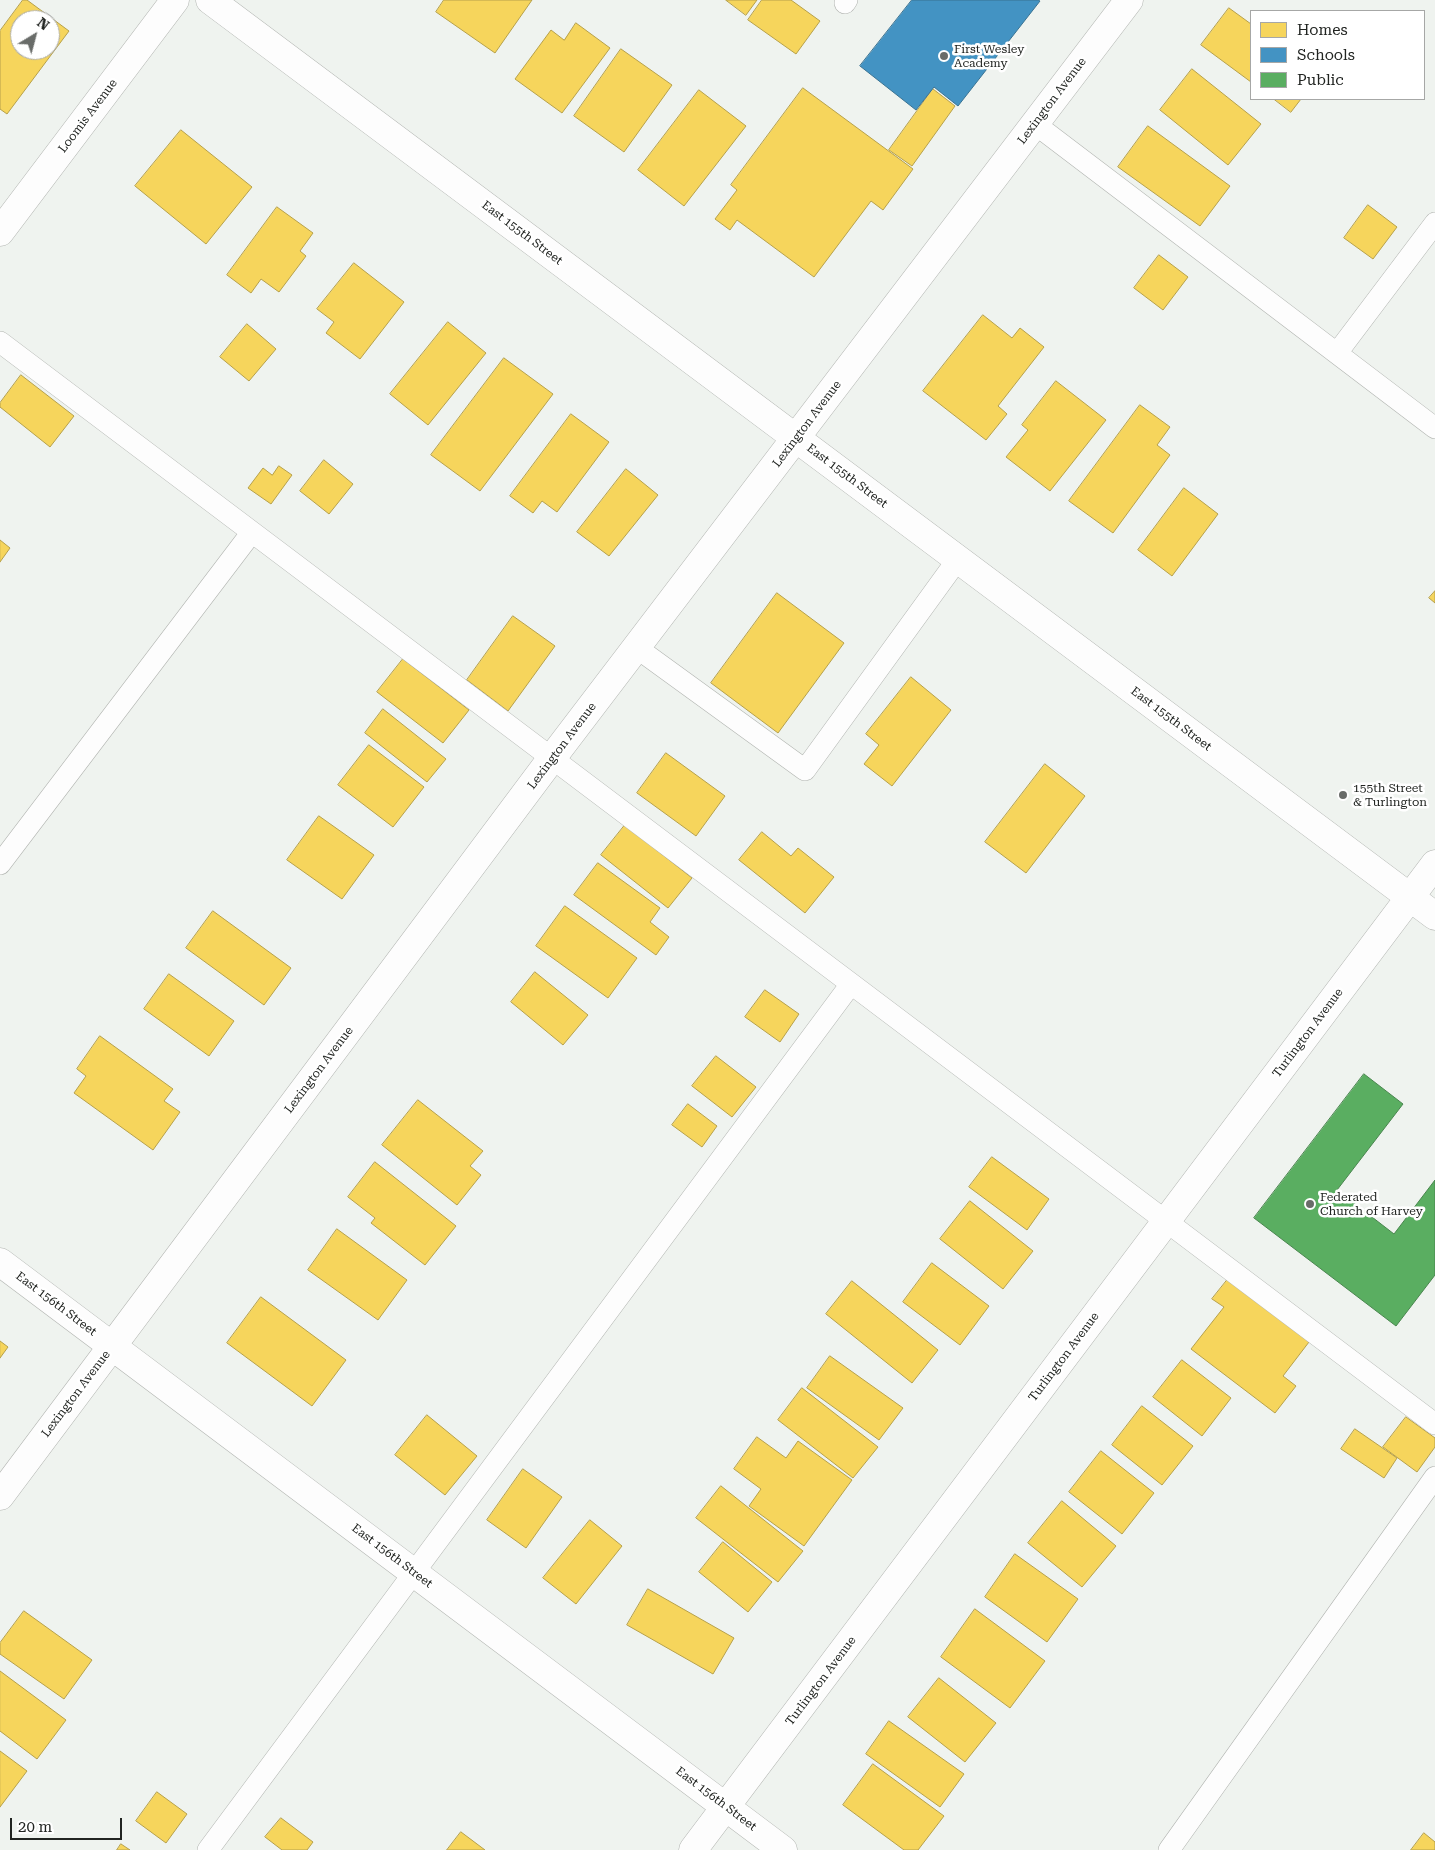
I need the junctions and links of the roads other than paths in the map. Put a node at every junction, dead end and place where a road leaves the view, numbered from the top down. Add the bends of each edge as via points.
1 (175, 0) edge
2 (210, 0) edge
3 (1129, 0) edge
4 (1035, 124) junction
5 (1435, 223) edge
6 (0, 232) edge
7 (0, 342) edge
8 (1337, 353) junction
9 (1435, 428) edge
10 (796, 438) junction
11 (252, 532) junction
12 (958, 559) junction
13 (637, 648) junction
14 (552, 758) junction
15 (0, 864) edge
16 (1435, 864) edge
17 (1410, 898) junction
18 (1435, 916) edge
19 (851, 984) junction
20 (1166, 1221) junction
21 (0, 1262) edge
22 (112, 1346) junction
23 (1435, 1424) edge
24 (1435, 1477) edge
25 (0, 1496) edge
26 (415, 1573) junction
27 (726, 1807) junction
28 (208, 1850) edge
29 (693, 1850) edge
30 (784, 1850) edge
31 (1169, 1850) edge

1 - 6 street, Loomis Avenue
2 - 10 street, East 155th Street
3 - 4 street, Lexington Avenue
4 - 8 lane
4 - 10 street, Lexington Avenue
5 - 8 lane
7 - 11 lane
8 - 9 lane
10 - 12 street, East 155th Street
10 - 13 street, Lexington Avenue
11 - 14 lane
11 - 15 lane
12 - 13 lane via 806,770
12 - 17 street, East 155th Street
13 - 14 street, Lexington Avenue
14 - 19 lane
14 - 22 street, Lexington Avenue
16 - 17 street, Turlington Avenue
17 - 18 street, East 155th Street
17 - 20 street, Turlington Avenue
19 - 20 lane
19 - 26 lane
20 - 23 lane
20 - 27 street, Turlington Avenue
21 - 22 street, East 156th Street
22 - 25 street, Lexington Avenue
22 - 26 street, East 156th Street
24 - 31 lane
26 - 27 street, East 156th Street
26 - 28 lane
27 - 29 street, Turlington Avenue
27 - 30 street, East 156th Street

